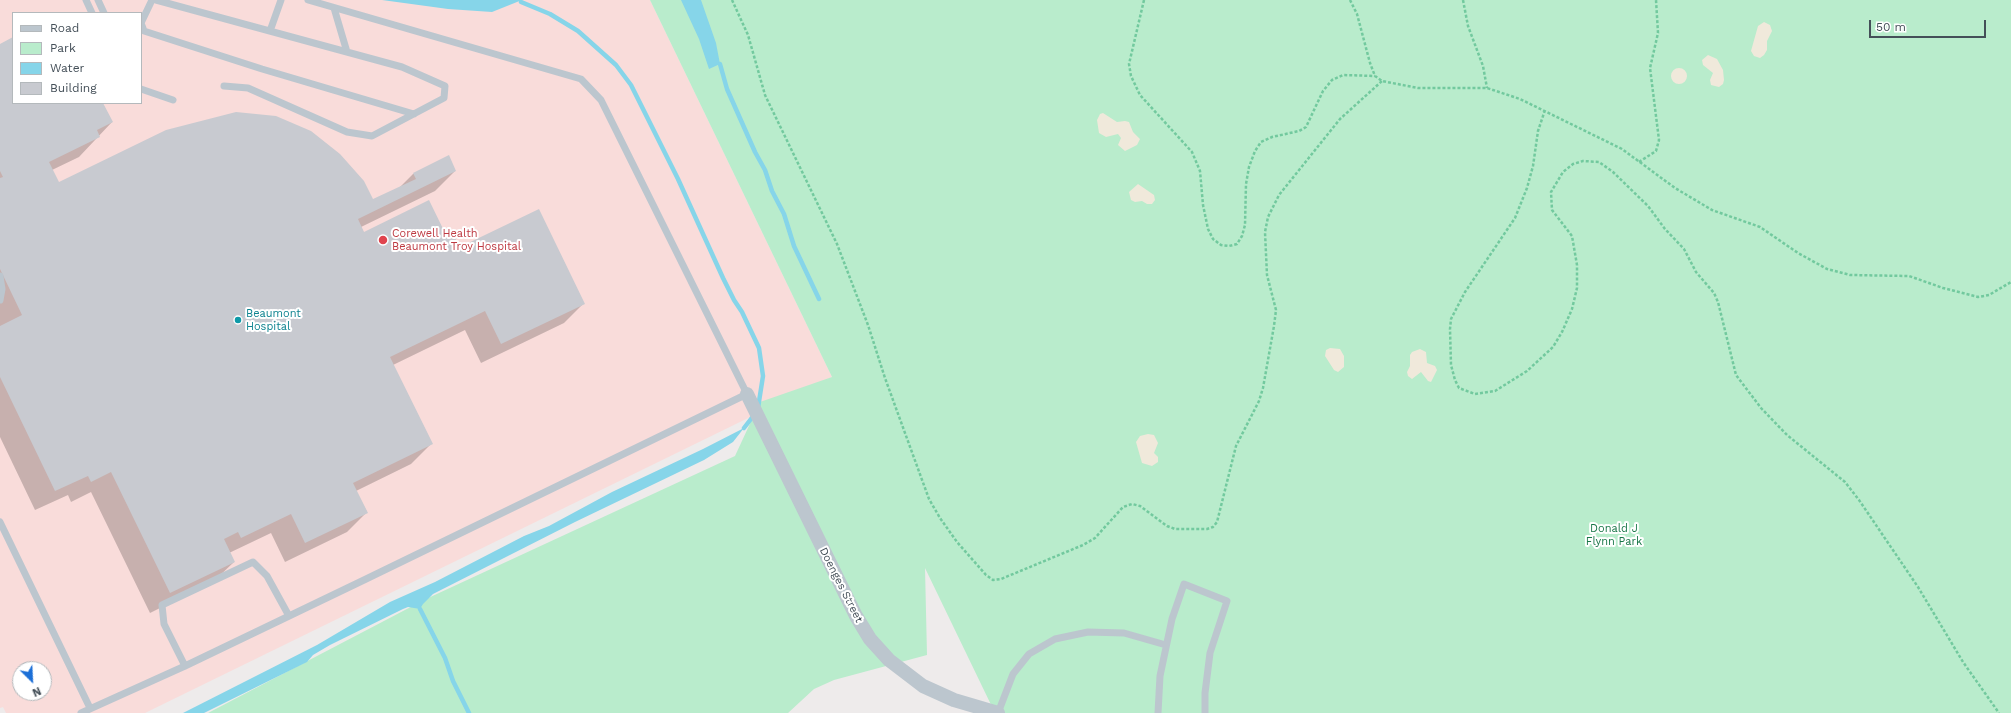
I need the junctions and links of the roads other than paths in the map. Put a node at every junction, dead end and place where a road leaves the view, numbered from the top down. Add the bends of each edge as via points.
1 (86, 0) edge
2 (98, 0) edge
3 (152, 0) edge
4 (156, 0) edge
5 (281, 0) edge
6 (308, 0) edge
7 (334, 8) junction
8 (92, 12) edge
9 (104, 12) edge
10 (142, 20) edge
11 (142, 31) edge
12 (270, 32) junction
13 (347, 52) junction
14 (224, 86) dead end
15 (142, 89) edge
16 (173, 100) dead end
17 (414, 114) junction
18 (0, 276) edge
19 (0, 300) edge
20 (748, 394) junction
21 (0, 522) edge
22 (289, 616) junction
23 (1166, 645) junction
24 (185, 666) junction
25 (90, 708) junction
26 (81, 713) edge
27 (998, 713) edge
28 (1158, 713) edge
29 (1205, 713) edge

1 - 8 lane
2 - 9 lane
3 - 10 lane
4 - 12 lane
5 - 12 lane
6 - 7 lane
7 - 13 lane
7 - 20 lane via 581,79 601,100
11 - 17 lane
12 - 13 lane
13 - 17 lane via 402,67 445,86 444,98
14 - 17 lane via 248,88 347,132 372,136
15 - 16 lane
18 - 19 lane
20 - 22 lane
20 - 27 street, Doenges Street via 856,616 870,639 889,660 923,686 954,700
21 - 25 lane
22 - 24 lane
22 - 24 lane via 267,576 253,562 162,605 164,624
23 - 27 lane via 1124,633 1088,632 1056,639 1029,654 1012,674
23 - 28 lane via 1160,676
23 - 29 lane via 1184,584 1227,601 1210,653
24 - 25 lane
25 - 26 lane

